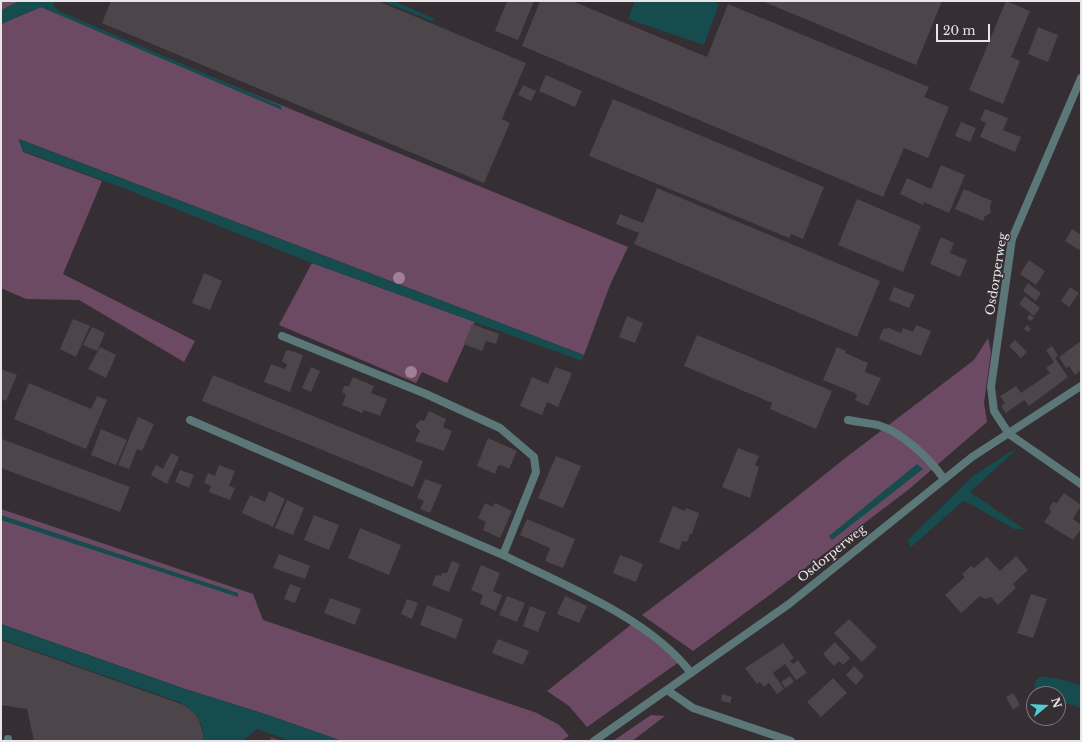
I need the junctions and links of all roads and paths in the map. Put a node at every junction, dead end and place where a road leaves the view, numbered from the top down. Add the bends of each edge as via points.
1 (1081, 78) edge
2 (282, 336) dead end
3 (1081, 386) edge
4 (190, 420) dead end
5 (848, 420) dead end
6 (1009, 434) junction
7 (944, 479) junction
8 (1081, 484) edge
9 (503, 555) junction
10 (691, 673) junction
11 (667, 690) junction
12 (594, 741) edge
13 (791, 741) edge

1 - 6 street, Osdorperweg via 1012,239 992,387 994,411
2 - 9 street via 426,394 500,428 534,457 536,472
3 - 6 street, Osdorperweg
4 - 9 street
5 - 7 street via 879,426 902,438 937,469
6 - 7 street, Osdorperweg via 985,448
6 - 8 street
7 - 10 street, Osdorperweg via 790,604
9 - 10 street via 624,616 682,662
10 - 11 street, Osdorperweg
11 - 12 street, Osdorperweg
11 - 13 street via 693,708

